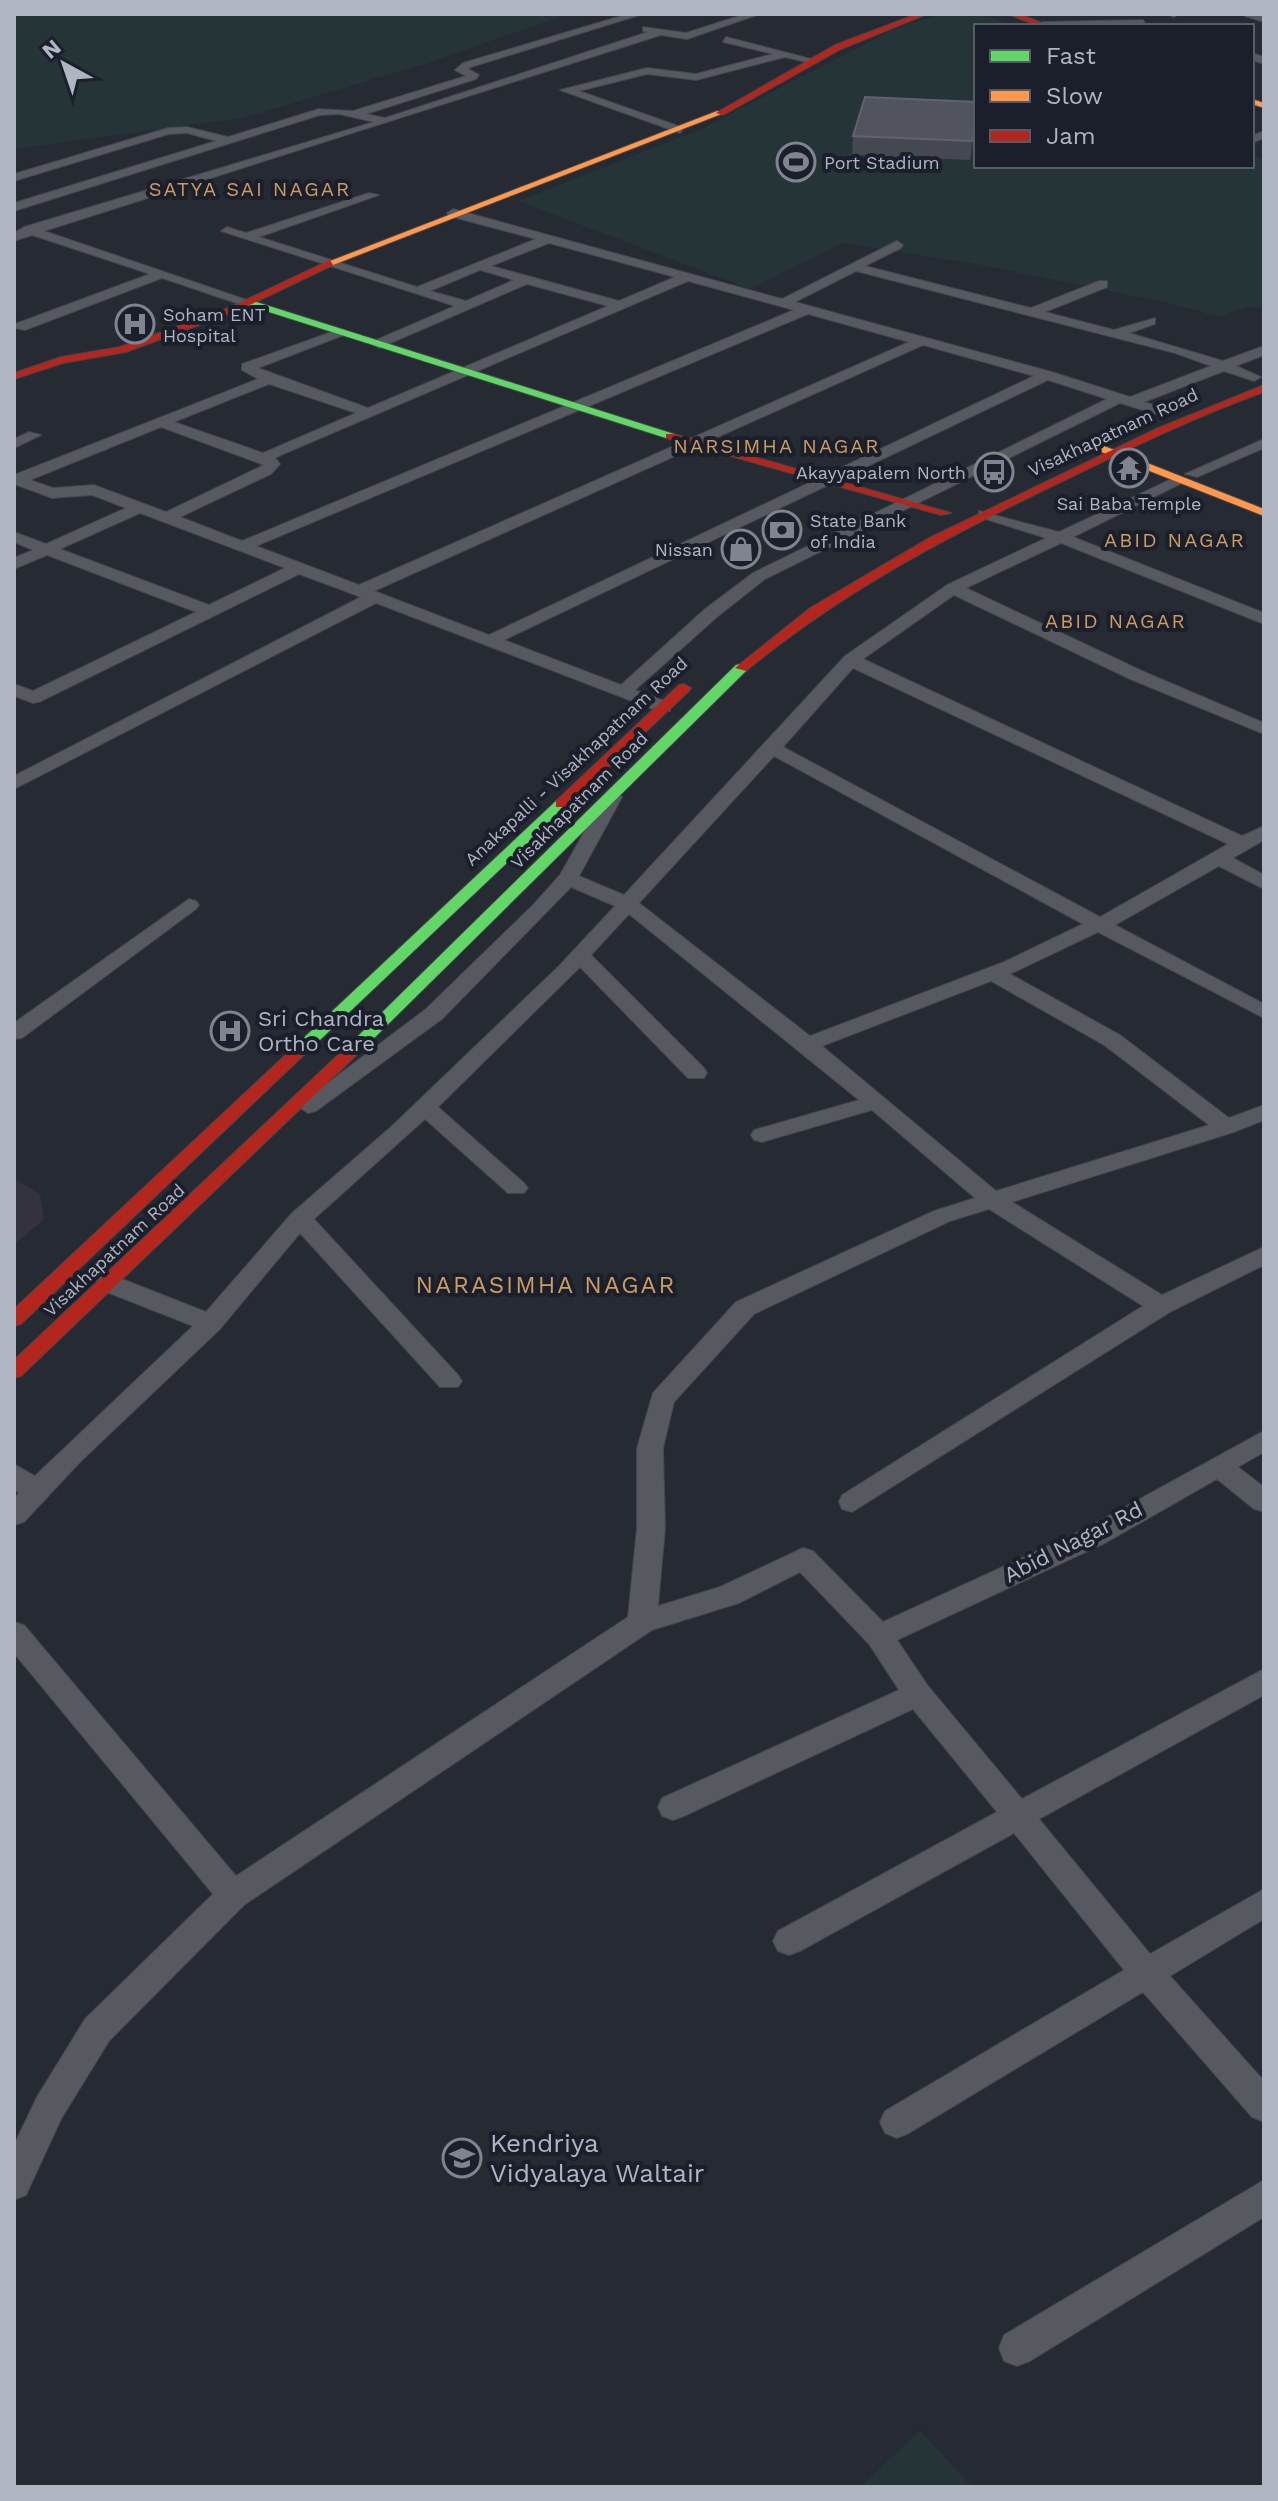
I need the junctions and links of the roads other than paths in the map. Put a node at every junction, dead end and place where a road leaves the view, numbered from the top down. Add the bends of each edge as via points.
1 (638, 14) edge
2 (755, 14) edge
3 (923, 14) edge
4 (1012, 14) edge
5 (1115, 14) edge
6 (1248, 14) edge
7 (581, 16) edge
8 (1264, 19) edge
9 (611, 22) junction
10 (1041, 24) edge
11 (1147, 24) edge
12 (659, 32) junction
13 (726, 40) dead end
14 (484, 47) dead end
15 (512, 53) junction
16 (782, 55) junction
17 (814, 61) junction
18 (567, 63) junction
19 (526, 77) junction
20 (539, 81) dead end
21 (553, 86) dead end
22 (567, 91) junction
23 (352, 115) junction
24 (385, 122) junction
25 (680, 130) junction
26 (228, 140) junction
27 (275, 155) junction
28 (14, 178) edge
29 (373, 195) dead end
30 (14, 207) edge
31 (453, 213) junction
32 (14, 226) edge
33 (31, 231) junction
34 (227, 231) dead end
35 (14, 237) edge
36 (247, 237) junction
37 (548, 239) junction
38 (897, 245) dead end
39 (329, 263) junction
40 (479, 266) junction
41 (855, 267) junction
42 (162, 274) junction
43 (684, 278) junction
44 (526, 280) junction
45 (1103, 284) dead end
46 (418, 291) junction
47 (250, 303) junction
48 (783, 303) junction
49 (616, 304) junction
50 (464, 305) junction
51 (806, 310) junction
52 (1031, 313) junction
53 (1150, 321) dead end
54 (20, 327) dead end
55 (342, 333) junction
56 (1115, 334) junction
57 (922, 341) junction
58 (379, 344) junction
59 (1264, 350) edge
60 (1222, 365) junction
61 (463, 370) junction
62 (1047, 375) junction
63 (1257, 375) edge
64 (14, 376) edge
65 (269, 379) junction
66 (1127, 399) junction
67 (574, 407) junction
68 (367, 412) junction
69 (1162, 412) junction
70 (161, 422) junction
71 (34, 435) dead end
72 (689, 442) junction
73 (1264, 443) edge
74 (14, 444) edge
75 (1107, 446) junction
76 (264, 458) junction
77 (1187, 477) junction
78 (15, 479) edge
79 (827, 480) junction
80 (1264, 502) edge
81 (909, 503) junction
82 (140, 507) junction
83 (965, 508) junction
84 (1264, 513) edge
85 (168, 517) junction
86 (917, 527) dead end
87 (1057, 536) junction
88 (14, 537) edge
89 (243, 546) junction
90 (50, 549) junction
91 (14, 564) edge
92 (300, 567) junction
93 (953, 588) junction
94 (368, 594) junction
95 (207, 610) junction
96 (1264, 619) edge
97 (493, 639) junction
98 (851, 660) junction
99 (697, 676) dead end
100 (14, 689) edge
101 (624, 691) junction
102 (664, 707) junction
103 (1264, 729) edge
104 (772, 748) junction
105 (14, 783) edge
106 (615, 792) junction
107 (1264, 832) edge
108 (1243, 844) junction
109 (1217, 857) junction
110 (568, 878) junction
111 (1264, 883) edge
112 (189, 905) dead end
113 (630, 905) junction
114 (1100, 925) junction
115 (580, 956) junction
116 (993, 973) junction
117 (1264, 1012) edge
118 (14, 1033) edge
119 (807, 1044) junction
120 (696, 1073) dead end
121 (875, 1102) junction
122 (424, 1106) junction
123 (1264, 1112) edge
124 (1226, 1127) junction
125 (762, 1135) dead end
126 (258, 1142) junction
127 (516, 1188) dead end
128 (993, 1201) junction
129 (300, 1218) junction
130 (91, 1249) junction
131 (1264, 1255) edge
132 (108, 1283) junction
133 (14, 1301) edge
134 (1161, 1306) junction
135 (14, 1320) edge
136 (211, 1323) junction
137 (14, 1371) edge
138 (449, 1381) dead end
139 (1264, 1440) edge
140 (1218, 1465) junction
141 (14, 1474) edge
142 (36, 1492) junction
143 (852, 1502) dead end
144 (1264, 1502) edge
145 (14, 1515) edge
146 (642, 1622) junction
147 (14, 1633) edge
148 (879, 1636) junction
149 (1264, 1681) edge
150 (918, 1694) junction
151 (673, 1807) dead end
152 (1019, 1814) junction
153 (233, 1895) junction
154 (1264, 1903) edge
155 (789, 1941) dead end
156 (1147, 1974) junction
157 (1264, 2106) edge
158 (897, 2122) dead end
159 (23, 2138) edge
160 (14, 2183) edge
161 (1264, 2197) edge
162 (1017, 2348) dead end

1 - 9 street
2 - 12 street via 690,36
3 - 17 main road via 880,28
4 - 10 main road
5 - 11 street
6 - 8 street
7 - 9 street
9 - 12 street
9 - 15 street
12 - 18 street
13 - 16 street
14 - 15 street
15 - 18 street
15 - 23 street via 460,68 472,77
16 - 17 street
16 - 22 street via 696,77 647,71
17 - 25 main road via 745,102
18 - 19 street
19 - 20 street
19 - 24 street
21 - 22 street
22 - 25 street
23 - 24 street
23 - 26 street via 319,112
24 - 27 street
25 - 31 main road
26 - 27 street
26 - 28 street via 168,131
26 - 30 street
27 - 33 street
29 - 36 street
31 - 37 street
31 - 39 main road
32 - 33 street
33 - 35 street
33 - 42 street
34 - 36 street
36 - 39 street
37 - 40 street
37 - 43 street
38 - 41 street
39 - 46 street
39 - 47 main road
40 - 44 street
40 - 46 street
41 - 48 street
41 - 52 street
42 - 47 street
42 - 54 street
43 - 48 street
43 - 49 street
44 - 49 street
44 - 50 street
45 - 52 street
46 - 50 street
47 - 55 main road
47 - 64 main road via 122,350 61,360
48 - 51 street
49 - 61 street
50 - 58 street
51 - 57 street
51 - 67 street
52 - 56 street
53 - 56 street
55 - 58 main road
55 - 65 street via 247,367
56 - 60 street
57 - 62 street
57 - 72 street
58 - 61 main road
59 - 60 street
60 - 63 street
60 - 66 street
61 - 67 main road
61 - 68 street
62 - 66 street
62 - 79 street
63 - 69 main road
63 - 75 main road, Visakhapatnam Road
65 - 68 street
65 - 70 street
66 - 69 street
66 - 81 street
67 - 72 main road
67 - 89 street
68 - 76 street
69 - 75 main road
70 - 76 street
70 - 78 street
71 - 74 street
72 - 79 main road
72 - 94 street
73 - 77 street
75 - 77 main road
75 - 83 main road
76 - 85 street via 273,464 266,471
77 - 80 main road
77 - 84 main road
77 - 87 street
78 - 82 street via 52,493 94,490
79 - 81 main road
79 - 97 street
81 - 83 main road
81 - 101 street via 759,576
82 - 85 street
82 - 90 street
83 - 86 main road
83 - 87 street
83 - 106 main road, Visakhapatnam Road via 804,616 734,674
85 - 89 street
87 - 93 street
87 - 96 street
88 - 90 street
89 - 92 street
90 - 91 street
90 - 95 street
92 - 94 street
92 - 95 street
93 - 98 street
93 - 103 street
94 - 97 street
94 - 105 street
95 - 100 street via 33,698
97 - 101 street
98 - 104 street
98 - 108 street
99 - 102 main road, Anakapalli - Visakhapatnam Road
101 - 102 street
102 - 130 main road, Anakapalli - Visakhapatnam Road
104 - 113 street
104 - 114 street
106 - 110 street
106 - 126 main road, Visakhapatnam Road
107 - 108 street
108 - 109 street
109 - 111 street
109 - 114 street
110 - 113 street
110 - 126 street via 434,1014
112 - 118 street
113 - 115 street
113 - 119 street
114 - 116 street
114 - 117 street
115 - 120 street
115 - 122 street
116 - 119 street
116 - 124 street via 1112,1040
119 - 121 street
121 - 125 street
121 - 128 street
122 - 127 street
122 - 129 street
123 - 124 street
124 - 128 street
126 - 132 main road, Visakhapatnam Road
128 - 134 street
128 - 146 street via 942,1216 745,1308 662,1399 650,1448 651,1528
129 - 136 street
129 - 138 street
130 - 133 street
130 - 135 main road, Anakapalli - Visakhapatnam Road
131 - 134 street
132 - 136 street
132 - 137 main road, Visakhapatnam Road
134 - 143 street
136 - 142 street
139 - 140 street, Abid Nagar Rd
140 - 144 street
140 - 148 street, Abid Nagar Rd via 1095,1536
141 - 142 street
142 - 145 street
146 - 148 street via 729,1595 803,1558
146 - 153 street
147 - 153 street
148 - 150 street
149 - 152 street
150 - 151 street
150 - 152 street
152 - 155 street
152 - 156 street
153 - 159 street via 97,2030 49,2108
154 - 156 street
156 - 157 street
156 - 158 street
159 - 160 street
161 - 162 street

